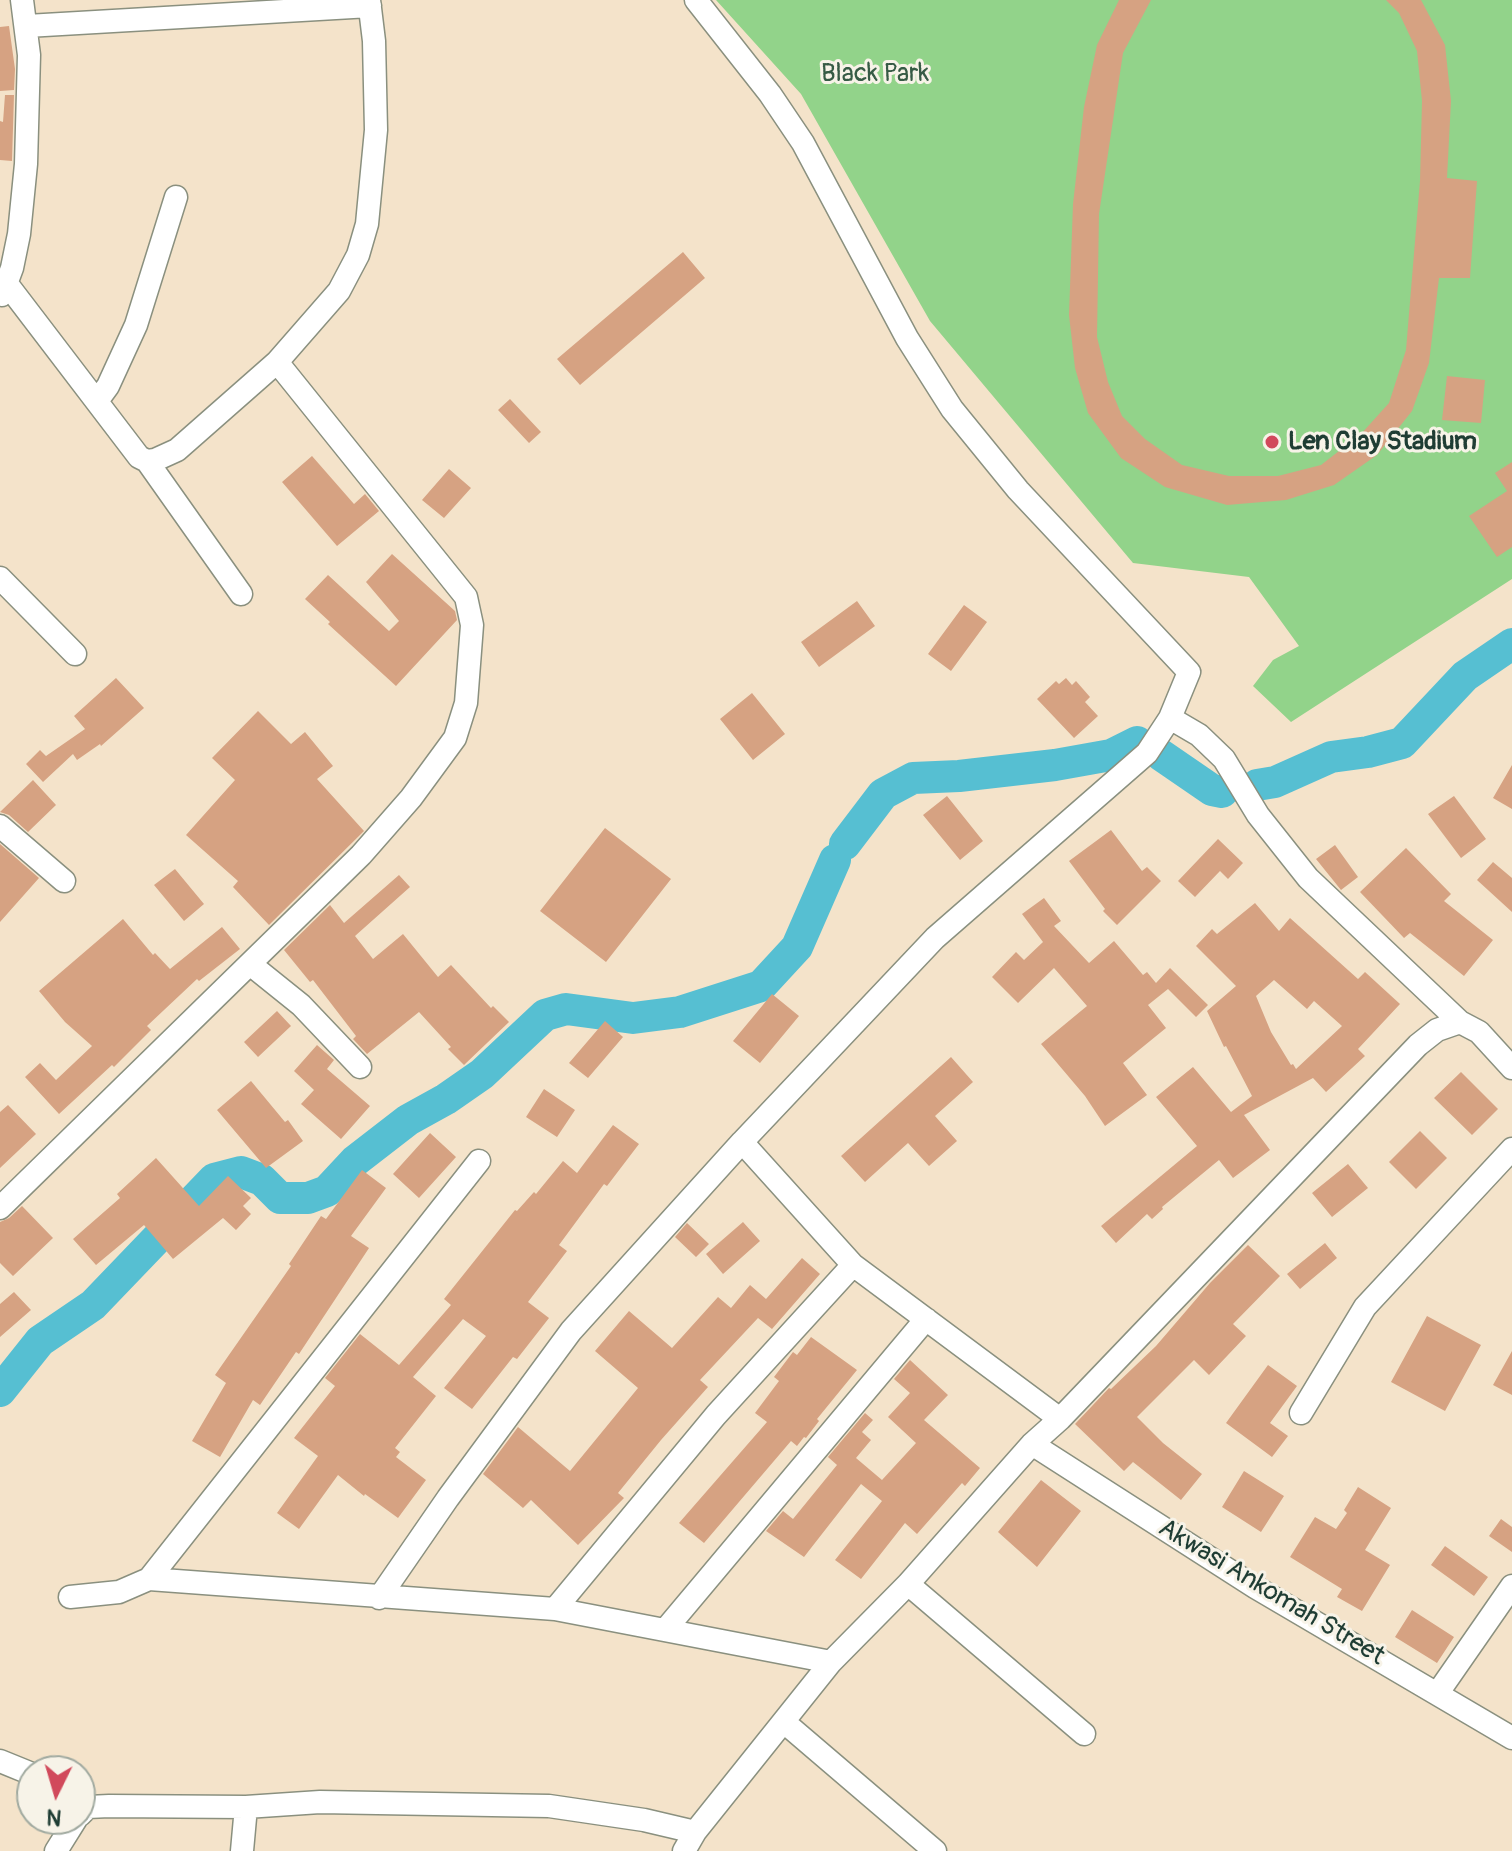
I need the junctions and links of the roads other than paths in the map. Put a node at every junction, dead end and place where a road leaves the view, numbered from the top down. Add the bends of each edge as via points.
1 (22, 0) edge
2 (696, 0) edge
3 (369, 3) edge
4 (27, 26) junction
5 (176, 197) dead end
6 (4, 292) edge
7 (277, 362) junction
8 (97, 401) junction
9 (147, 461) junction
10 (0, 578) edge
11 (241, 594) dead end
12 (75, 654) dead end
13 (1170, 718) junction
14 (0, 826) edge
15 (64, 881) dead end
16 (250, 964) junction
17 (1460, 1022) junction
18 (360, 1067) dead end
19 (1512, 1068) edge
20 (742, 1142) junction
21 (1512, 1149) edge
22 (479, 1161) dead end
23 (0, 1208) edge
24 (853, 1265) junction
25 (926, 1319) junction
26 (1301, 1413) dead end
27 (1060, 1419) junction
28 (1032, 1444) junction
29 (149, 1579) junction
30 (908, 1584) junction
31 (1512, 1586) edge
32 (70, 1597) dead end
33 (379, 1598) junction
34 (555, 1609) junction
35 (665, 1630) junction
36 (831, 1662) junction
37 (1437, 1694) junction
38 (784, 1722) junction
39 (1084, 1734) dead end
40 (1512, 1738) edge
41 (246, 1807) junction
42 (96, 1811) edge
43 (690, 1841) edge
44 (242, 1851) edge
45 (935, 1851) edge

1 - 4 street
2 - 13 street via 803,143 907,338 952,409 1018,490 1189,672
3 - 4 street
3 - 7 street via 376,130 367,224 342,287
4 - 6 street via 26,164 19,234
5 - 8 street via 136,325
6 - 8 street
7 - 9 street via 177,450
7 - 16 street via 466,597 472,625 466,703 455,738 361,855
8 - 9 street
9 - 11 street
10 - 12 street
13 - 17 street via 1224,759 1258,815 1308,878
13 - 20 street via 1147,753 935,938
14 - 15 street
16 - 18 street via 301,1005
16 - 23 street
17 - 19 street via 1479,1032
17 - 27 street via 1437,1030 1418,1045
20 - 24 street
20 - 33 street via 571,1331
21 - 26 street via 1365,1307
22 - 29 street
24 - 25 street
24 - 34 street via 716,1415
25 - 27 street
25 - 35 street
27 - 28 street
28 - 30 street
28 - 37 street, Akwasi Ankomah Street via 1255,1587
29 - 32 street via 119,1592
29 - 33 street
30 - 36 street
30 - 39 street
31 - 37 street
33 - 34 street
34 - 35 street
35 - 36 street
36 - 38 street
37 - 40 street, Akwasi Ankomah Street
38 - 43 street
38 - 45 street
41 - 42 street
41 - 43 street via 320,1802 549,1806 644,1820
41 - 44 street

